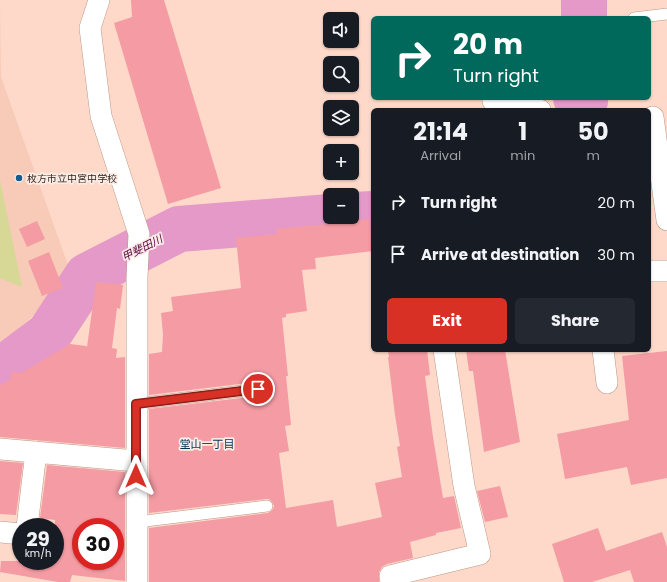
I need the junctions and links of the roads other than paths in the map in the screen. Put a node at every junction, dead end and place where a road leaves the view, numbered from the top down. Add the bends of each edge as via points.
1 (99, 0) edge
2 (667, 14) edge
3 (650, 16) edge
4 (493, 101) dead end
5 (532, 108) edge
6 (656, 117) edge
7 (667, 220) edge
8 (651, 271) edge
9 (667, 271) edge
10 (444, 352) edge
11 (603, 352) edge
12 (607, 383) dead end
13 (258, 389) dead end
14 (136, 404) junction
15 (0, 450) edge
16 (36, 452) junction
17 (136, 461) junction
18 (267, 506) dead end
19 (28, 518) edge
20 (136, 522) junction
21 (0, 532) edge
22 (12, 533) edge
23 (137, 582) edge
24 (391, 582) edge

1 - 14 street via 90,28 101,116 139,234 136,278
2 - 3 lane
4 - 5 street
6 - 7 street
8 - 9 street
10 - 24 street via 464,486 480,554 390,576
11 - 12 street
13 - 14 lane
14 - 17 street
15 - 16 street
16 - 17 street
16 - 19 street
17 - 20 street
18 - 20 lane
20 - 23 street
21 - 22 street

